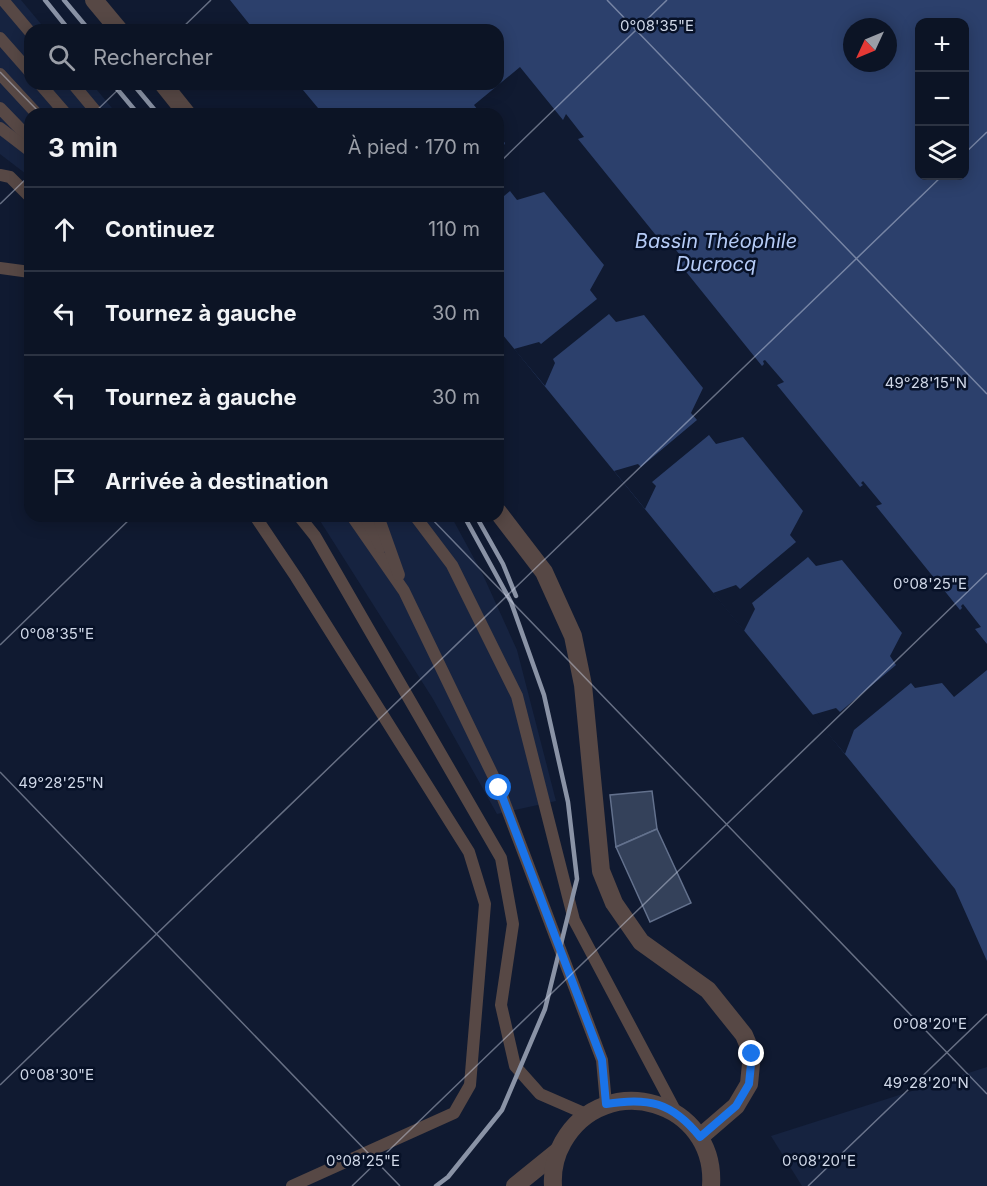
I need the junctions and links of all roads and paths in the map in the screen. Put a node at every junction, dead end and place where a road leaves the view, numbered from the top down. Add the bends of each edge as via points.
1 (3, 0) edge
2 (94, 0) edge
3 (114, 24) edge
4 (24, 25) edge
5 (0, 38) edge
6 (24, 65) edge
7 (0, 74) edge
8 (45, 90) edge
9 (78, 90) edge
10 (168, 90) edge
11 (0, 108) edge
12 (31, 108) edge
13 (61, 108) edge
14 (93, 108) edge
15 (182, 108) edge
16 (0, 128) edge
17 (24, 133) edge
18 (24, 147) edge
19 (3, 174) edge
20 (24, 192) edge
21 (0, 268) edge
22 (24, 271) edge
23 (504, 520) edge
24 (259, 522) edge
25 (304, 522) edge
26 (356, 522) edge
27 (368, 522) edge
28 (380, 522) edge
29 (420, 522) edge
30 (404, 591) junction
31 (606, 1104) junction
32 (586, 1114) junction
33 (677, 1114) junction
34 (700, 1137) junction
35 (557, 1152) junction
36 (715, 1182) edge
37 (292, 1186) edge
38 (515, 1186) edge
39 (553, 1186) edge

1 - 4 lane
2 - 3 street
5 - 6 lane
7 - 12 lane
8 - 13 lane
9 - 14 lane
10 - 15 street
11 - 17 lane
16 - 18 lane
19 - 20 lane
21 - 22 lane
23 - 34 street via 544,572 573,636 583,685 601,871 614,903 641,942 708,990 744,1035 752,1054 749,1084 736,1106
24 - 37 lane via 469,852 485,904 470,1085 454,1113
25 - 32 lane via 501,858 513,924 501,1005 515,1066 540,1094
26 - 30 lane
27 - 30 lane
28 - 30 lane
29 - 33 lane via 452,565 518,696 574,920
30 - 31 lane via 499,788 602,1060
31 - 32 street
31 - 33 street via 630,1100 655,1103
32 - 35 street via 569,1131
33 - 34 street
34 - 36 street
35 - 38 street
35 - 39 street

